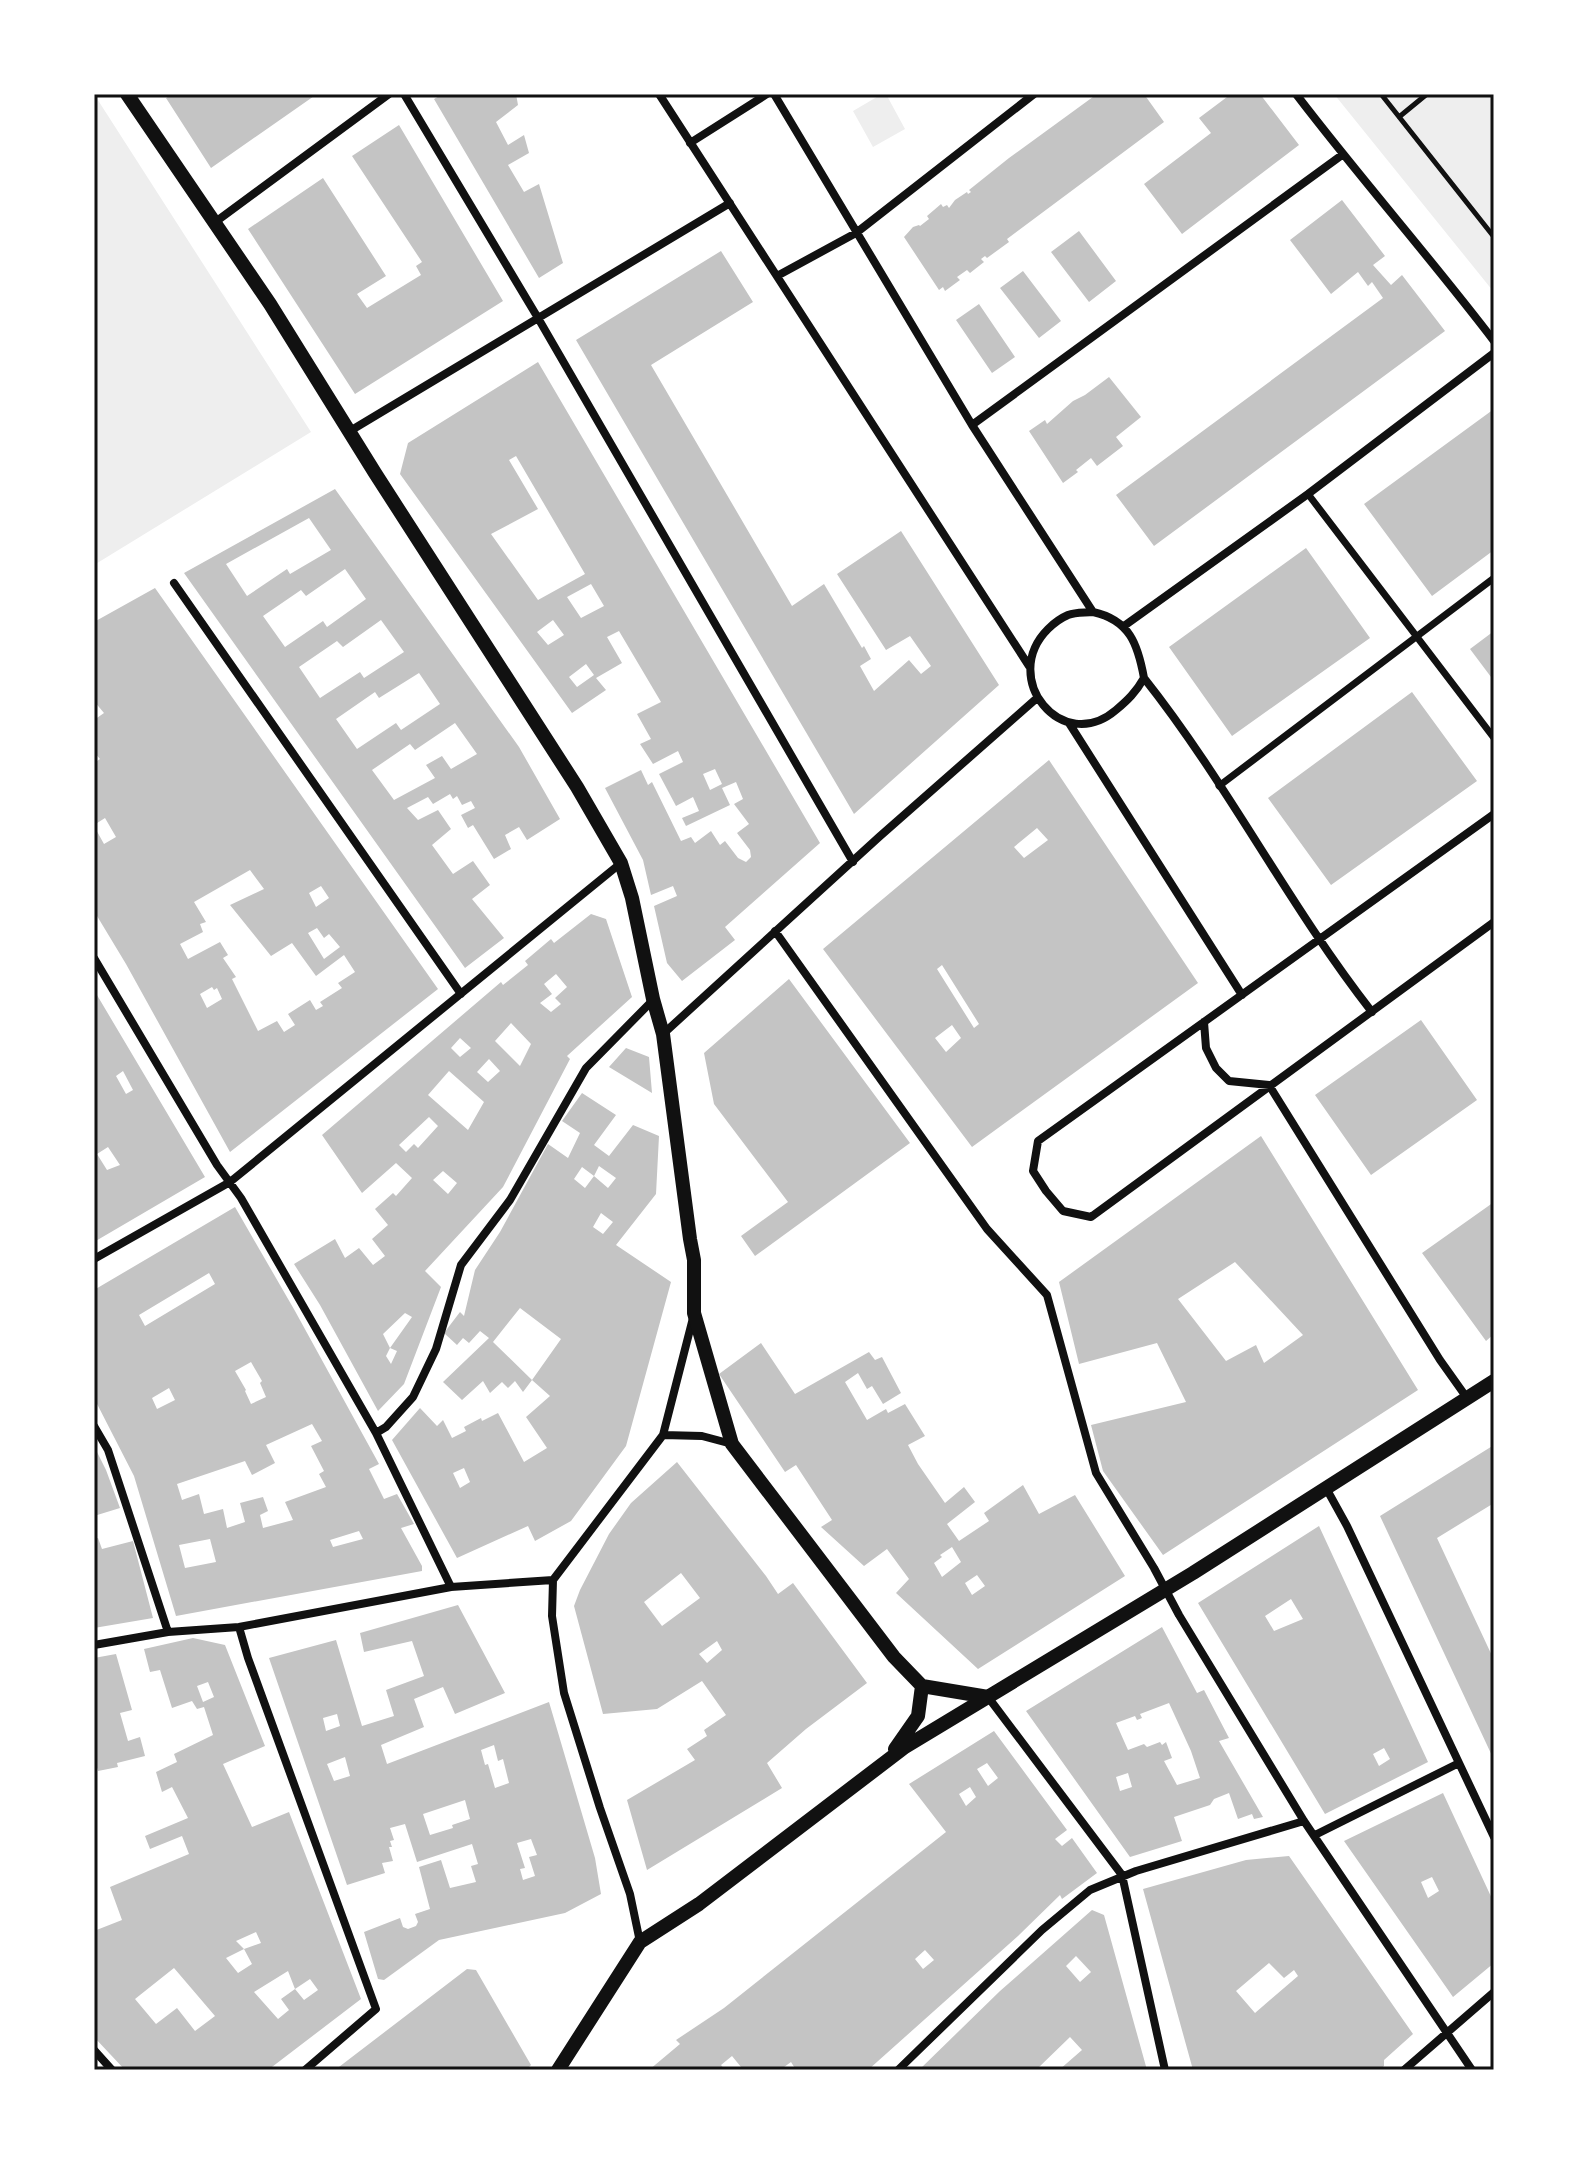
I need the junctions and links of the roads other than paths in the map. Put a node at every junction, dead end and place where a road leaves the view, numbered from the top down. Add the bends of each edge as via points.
1 (127, 94) edge
2 (389, 94) edge
3 (404, 94) edge
4 (659, 94) edge
5 (767, 94) edge
6 (774, 94) edge
7 (1034, 94) edge
8 (1296, 94) edge
9 (690, 143) junction
10 (1342, 155) junction
11 (730, 203) junction
12 (214, 223) junction
13 (856, 233) junction
14 (777, 276) junction
15 (538, 318) junction
16 (1494, 341) edge
17 (1494, 353) edge
18 (972, 425) junction
19 (350, 431) junction
20 (1308, 494) junction
21 (1494, 578) edge
22 (174, 583) dead end
23 (1093, 612) junction
24 (1124, 626) junction
25 (1416, 637) junction
26 (1029, 666) junction
27 (1144, 678) junction
28 (1037, 698) junction
29 (1069, 723) junction
30 (1494, 738) edge
31 (1219, 786) junction
32 (1494, 814) edge
33 (853, 862) junction
34 (621, 863) junction
35 (1494, 922) edge
36 (775, 931) junction
37 (1320, 939) junction
38 (94, 958) edge
39 (461, 994) junction
40 (1242, 995) junction
41 (653, 999) junction
42 (1372, 1012) junction
43 (1204, 1022) junction
44 (663, 1034) junction
45 (1269, 1085) junction
46 (230, 1182) junction
47 (94, 1259) edge
48 (694, 1313) junction
49 (1494, 1381) edge
50 (1467, 1398) junction
51 (94, 1426) edge
52 (376, 1433) junction
53 (663, 1435) junction
54 (732, 1444) junction
55 (1326, 1487) junction
56 (553, 1580) junction
57 (451, 1587) junction
58 (1166, 1588) junction
59 (239, 1627) junction
60 (168, 1632) junction
61 (94, 1645) edge
62 (922, 1686) junction
63 (988, 1697) junction
64 (1459, 1763) junction
65 (880, 1767) junction
66 (1304, 1821) junction
67 (1315, 1835) junction
68 (1494, 1837) edge
69 (1122, 1875) junction
70 (640, 1942) junction
71 (1494, 1992) edge
72 (1447, 2031) junction
73 (94, 2050) edge
74 (112, 2070) edge
75 (305, 2070) edge
76 (559, 2070) edge
77 (898, 2070) edge
78 (1165, 2070) edge
79 (1404, 2070) edge
80 (1472, 2070) edge

1 - 12 street
2 - 12 street
3 - 15 street
4 - 9 street
5 - 9 street
6 - 13 street
7 - 13 street
8 - 10 street
9 - 11 street
10 - 16 street
10 - 18 street
11 - 14 street
11 - 15 street
12 - 19 street
13 - 14 street
13 - 18 street
14 - 26 street
15 - 19 street
15 - 33 street
17 - 20 street
18 - 23 street
19 - 34 street
20 - 24 street
20 - 25 street
21 - 25 street
22 - 39 street
23 - 24 street
23 - 26 street via 1055,622 1037,640
24 - 27 street via 1139,648
25 - 30 street
25 - 31 street
26 - 28 street
27 - 29 street via 1113,713 1091,725
27 - 31 street
28 - 29 street
28 - 33 street
29 - 40 street
31 - 37 street
32 - 37 street
33 - 36 street
34 - 39 street
34 - 41 street
35 - 42 street
36 - 44 street
36 - 58 street via 987,1229 1047,1295 1096,1473
37 - 40 street
37 - 42 street
38 - 46 street
39 - 46 street
40 - 43 street
41 - 44 street
41 - 52 street via 586,1068 510,1200 461,1265 436,1349 413,1397
42 - 45 street
43 - 45 street via 1206,1048 1229,1081
43 - 45 street via 1038,1141 1033,1171 1063,1211 1091,1217
44 - 48 street via 694,1260
45 - 50 street
46 - 47 street
46 - 52 street
48 - 53 street
48 - 54 street
49 - 50 street
50 - 55 street
51 - 60 street via 108,1450
52 - 57 street
53 - 54 street via 702,1436
53 - 56 street
54 - 62 street via 894,1657
55 - 58 street
55 - 64 street
56 - 57 street
56 - 70 street via 552,1616 564,1693 630,1894
57 - 59 street
58 - 63 street
58 - 66 street
59 - 60 street
59 - 75 street via 376,2009
60 - 61 street
62 - 63 street
62 - 65 street via 918,1716
63 - 65 street
63 - 69 street
64 - 67 street
64 - 68 street
65 - 70 street via 699,1904
66 - 67 street
66 - 69 street
67 - 72 street
69 - 77 street via 1090,1890 1042,1930
69 - 78 street
70 - 76 street
71 - 72 street
72 - 79 street
72 - 80 street
73 - 74 street

